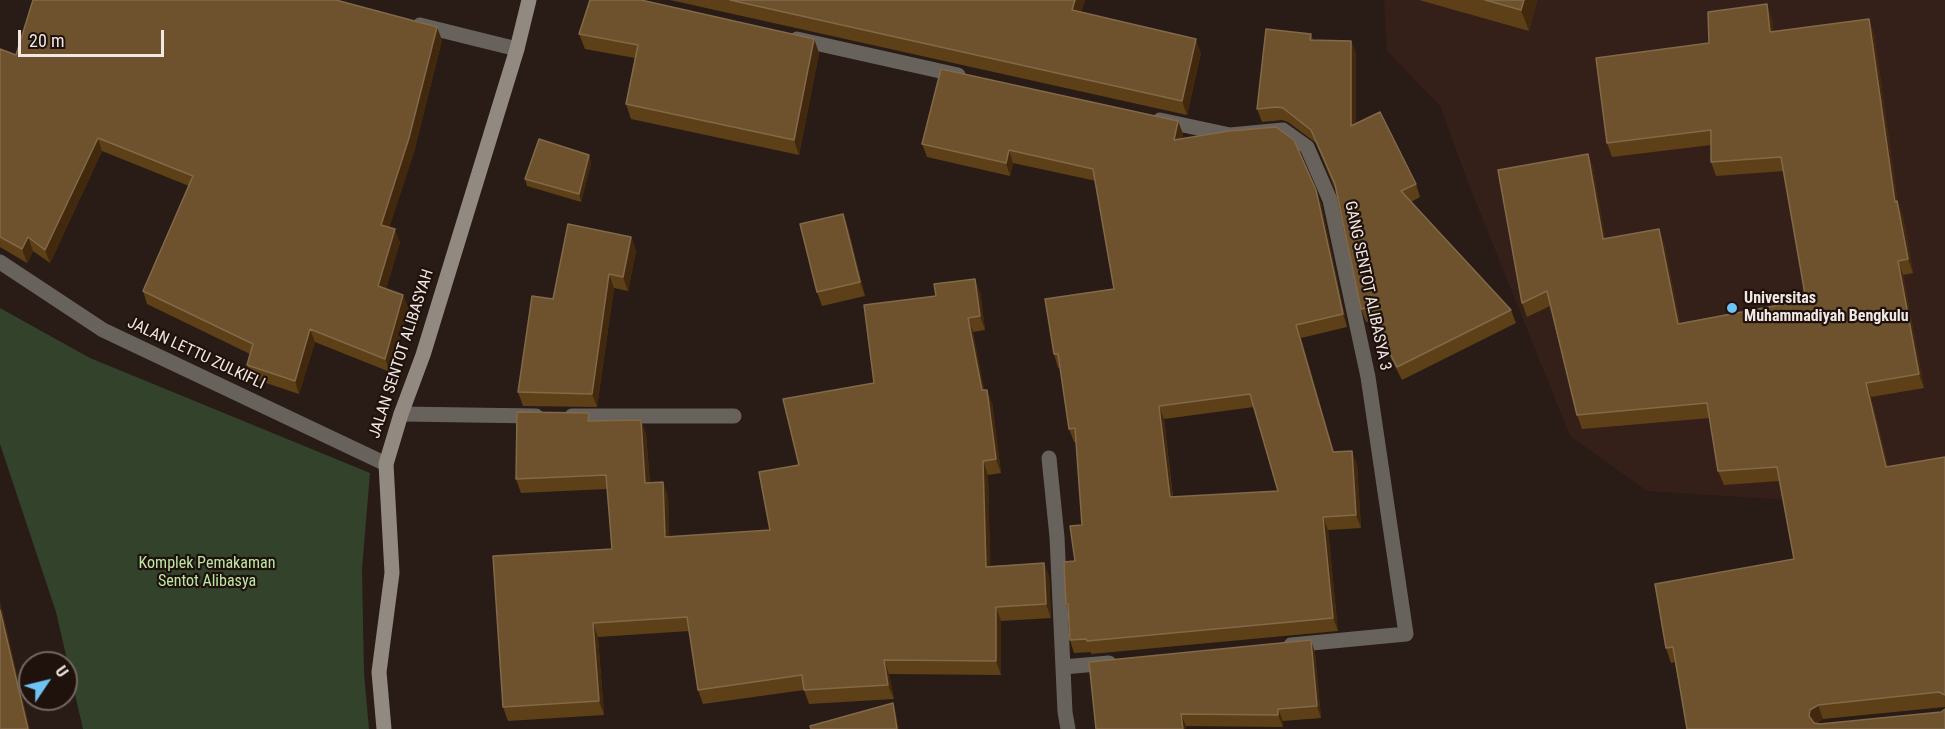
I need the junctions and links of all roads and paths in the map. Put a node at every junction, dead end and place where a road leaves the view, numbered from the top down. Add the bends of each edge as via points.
1 (529, 0) edge
2 (404, 20) edge
3 (788, 37) edge
4 (517, 49) junction
5 (974, 78) edge
6 (1149, 117) edge
7 (0, 262) edge
8 (401, 414) junction
9 (734, 416) dead end
10 (1049, 458) dead end
11 (386, 464) junction
12 (1276, 646) edge
13 (1122, 661) edge
14 (1063, 667) junction
15 (384, 729) edge
16 (1068, 729) edge

1 - 4 street, JALAN SENTOT ALIBASYAH
2 - 4 street
3 - 5 street
4 - 8 street, JALAN SENTOT ALIBASYAH via 423,355
6 - 12 street, GANG SENTOT ALIBASYA 3 via 1230,135 1283,130 1307,147 1330,200 1368,377 1406,634
7 - 11 street, JALAN LETTU ZULKIFLI via 103,330
8 - 9 street
8 - 11 street, JALAN SENTOT ALIBASYAH
10 - 14 street
11 - 15 street, JALAN SENTOT ALIBASYAH via 392,573 379,672
13 - 14 street
14 - 16 street

